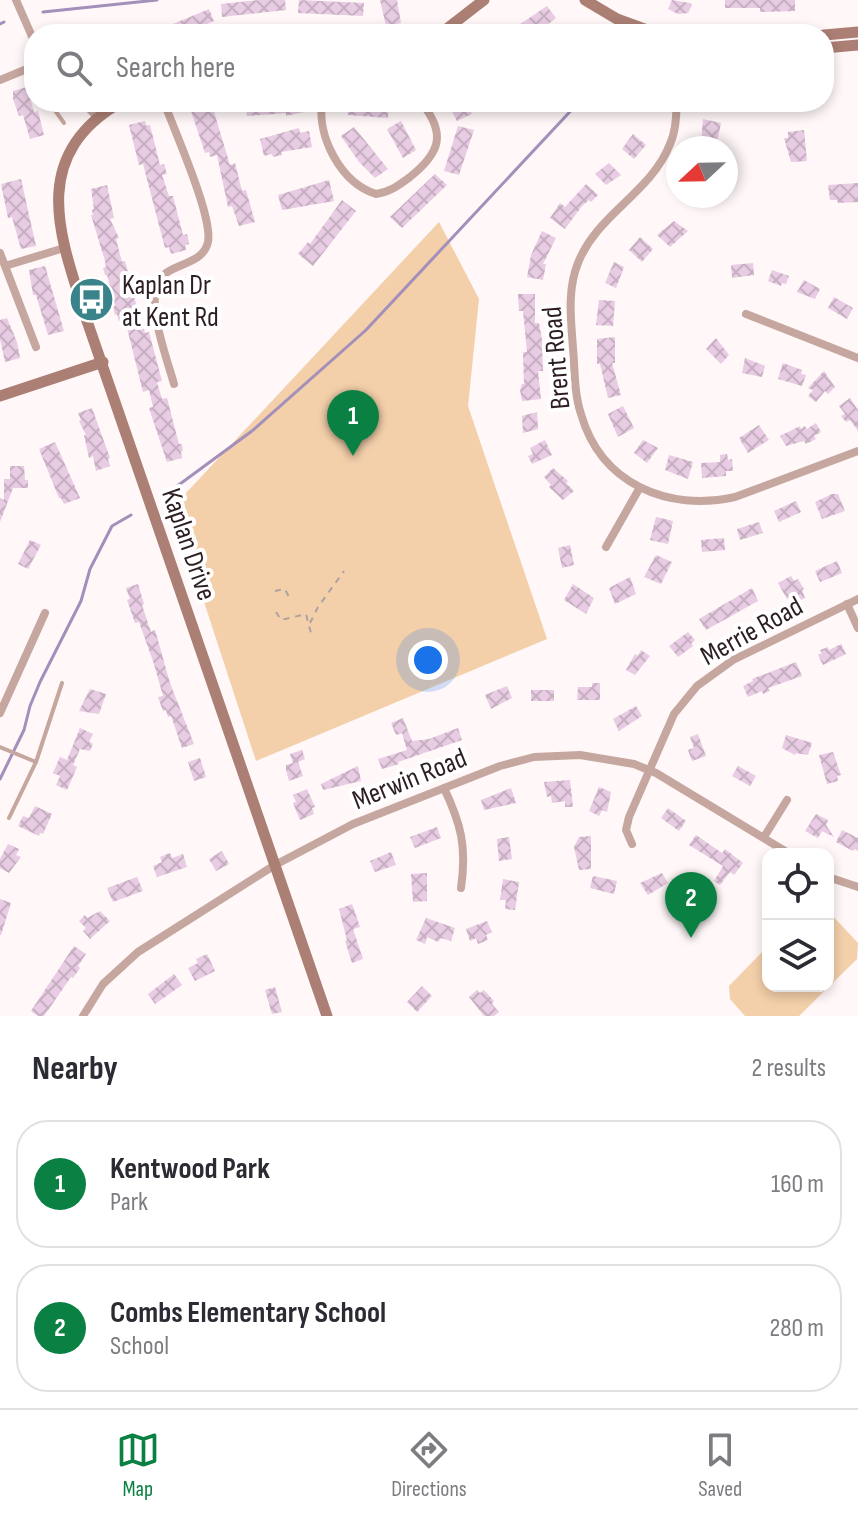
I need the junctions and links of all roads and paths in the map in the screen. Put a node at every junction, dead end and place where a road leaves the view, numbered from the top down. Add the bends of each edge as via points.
1 (16, 0) edge
2 (484, 0) edge
3 (585, 0) edge
4 (27, 24) edge
5 (453, 24) edge
6 (631, 24) edge
7 (858, 32) edge
8 (834, 34) edge
9 (858, 45) edge
10 (834, 47) edge
11 (24, 70) edge
12 (0, 80) edge
13 (56, 112) edge
14 (92, 112) edge
15 (107, 112) edge
16 (168, 112) edge
17 (321, 112) edge
18 (428, 112) edge
19 (676, 112) edge
20 (98, 118) junction
21 (64, 123) dead end
22 (64, 248) junction
23 (0, 253) edge
24 (5, 266) junction
25 (746, 314) dead end
26 (36, 347) dead end
27 (858, 358) edge
28 (103, 362) junction
29 (174, 384) dead end
30 (0, 396) edge
31 (858, 451) edge
32 (639, 489) junction
33 (606, 547) dead end
34 (344, 571) dead end
35 (275, 591) dead end
36 (289, 597) dead end
37 (858, 599) edge
38 (847, 604) junction
39 (276, 612) dead end
40 (45, 613) dead end
41 (310, 623) junction
42 (858, 628) edge
43 (312, 637) dead end
44 (62, 683) dead end
45 (0, 713) edge
46 (0, 747) edge
47 (33, 760) junction
48 (650, 770) junction
49 (444, 788) junction
50 (787, 800) dead end
51 (9, 818) dead end
52 (764, 837) junction
53 (632, 844) dead end
54 (781, 848) edge
55 (275, 865) junction
56 (834, 879) edge
57 (858, 887) edge
58 (461, 888) dead end
59 (83, 1016) edge
60 (327, 1016) edge

1 - 4 street
2 - 5 street
3 - 6 street
7 - 8 street
9 - 10 street
11 - 12 street
13 - 21 lane
14 - 20 street
15 - 20 street, Kaplan Drive
16 - 29 street via 208,232 200,255 171,268 156,286 158,324
17 - 18 street via 320,124 336,160 360,186 376,194 397,187 432,157 437,134
19 - 32 street, Brent Road via 666,153 653,174 593,235 579,260 571,294 576,388 584,425 609,465
20 - 22 street, Kaplan Drive via 72,151 60,182 57,211
22 - 24 street
22 - 28 street, Kaplan Drive
23 - 24 street
24 - 26 street
25 - 27 street
28 - 30 street
28 - 55 street, Kaplan Drive
31 - 32 street, Brent Road via 719,501 691,502
32 - 33 street
34 - 41 path
35 - 36 path via 283,588
37 - 38 street, Merrie Road
38 - 42 street
38 - 48 street, Merrie Road via 709,675 674,714
39 - 41 path via 281,620 306,614
40 - 45 street
41 - 43 path
44 - 47 lane
46 - 47 lane
47 - 51 lane
48 - 49 street, Merwin Road via 609,759 549,756 518,760
48 - 52 street, Merwin Road
48 - 53 street, Merrie Road via 626,830
49 - 55 street, Merwin Road via 353,824
49 - 58 street via 463,838
50 - 52 street
52 - 54 street, Merwin Road
55 - 59 street, Merwin Road via 138,952 103,984
55 - 60 street, Kaplan Drive
56 - 57 street

